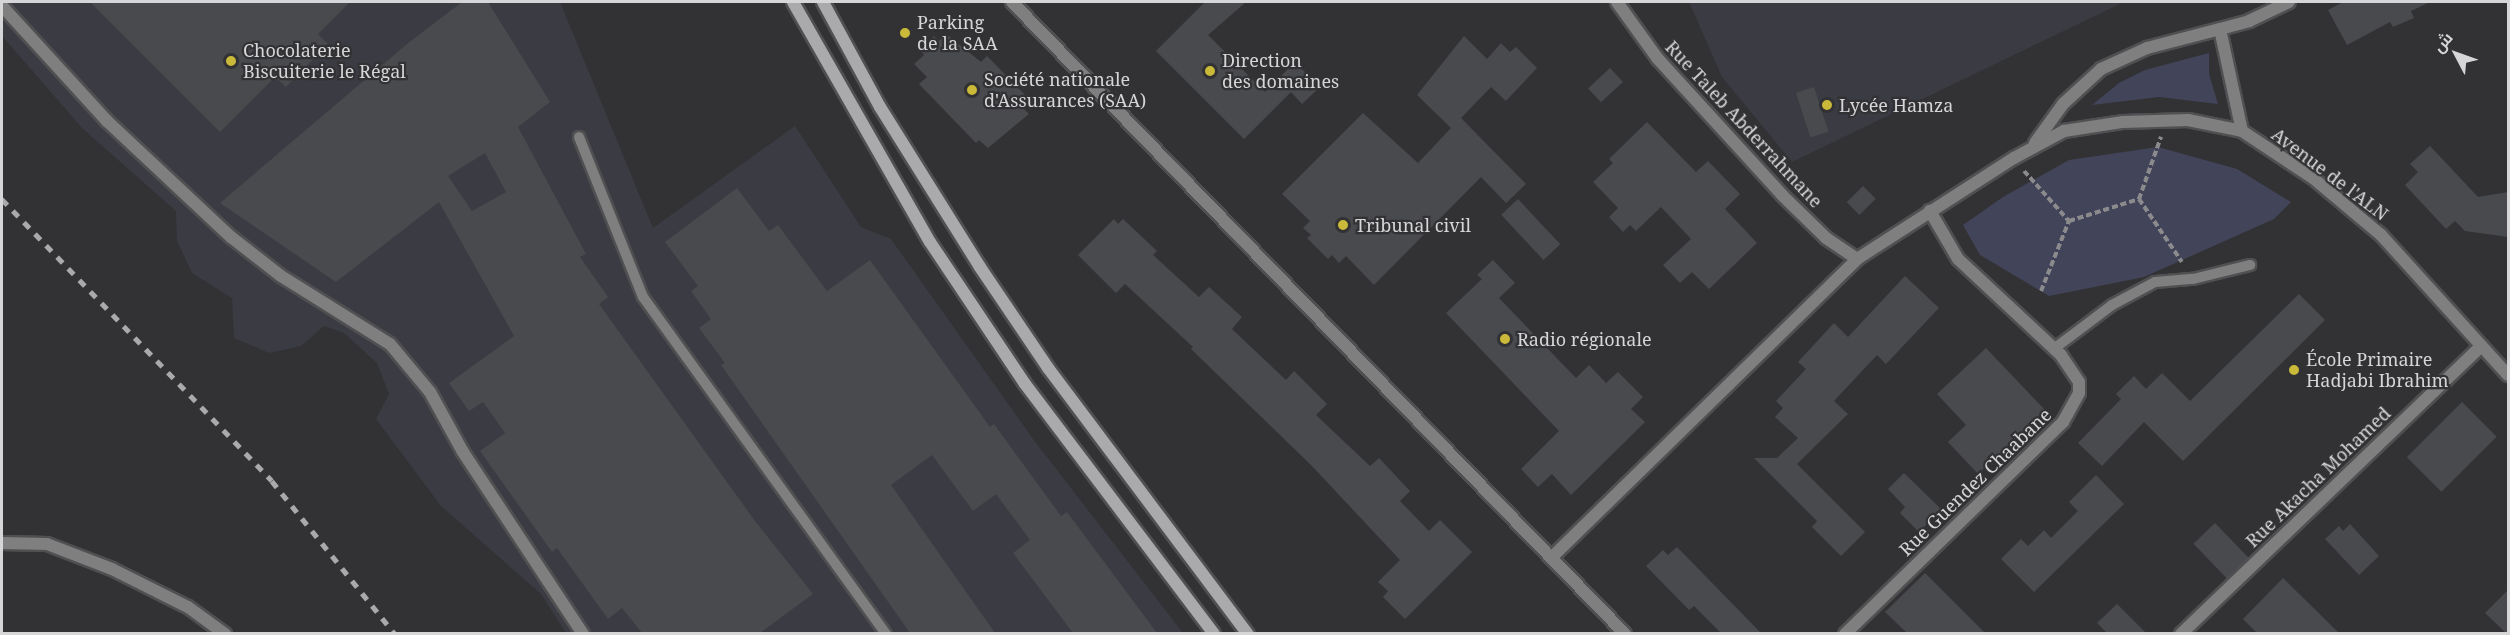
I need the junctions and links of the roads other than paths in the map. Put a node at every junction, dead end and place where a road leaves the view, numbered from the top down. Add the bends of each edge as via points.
1 (792, 2) edge
2 (823, 2) edge
3 (1012, 2) edge
4 (1617, 2) edge
5 (2289, 2) edge
6 (2, 6) edge
7 (2220, 29) junction
8 (2242, 131) junction
9 (579, 137) dead end
10 (2033, 147) junction
11 (1930, 211) junction
12 (1857, 259) junction
13 (2250, 264) dead end
14 (2481, 346) junction
15 (2055, 348) junction
16 (2508, 375) edge
17 (2, 543) edge
18 (1552, 556) junction
19 (225, 633) edge
20 (583, 633) edge
21 (886, 633) edge
22 (1214, 633) edge
23 (1248, 633) edge
24 (1625, 633) edge
25 (1845, 633) edge
26 (2181, 633) edge

1 - 22 main road via 943,261 1025,384
2 - 23 main road via 916,166 1036,350
3 - 18 street
4 - 12 street, Rue Taleb Abderrahmane via 1658,59 1782,195 1826,238
5 - 7 street via 2249,21
6 - 20 street via 107,121 231,237 281,276 390,344 430,392 463,452
7 - 8 street
7 - 10 street via 2146,48 2101,69 2063,104
8 - 10 street, Avenue de l'ALN via 2188,120 2123,122 2064,131
8 - 14 street, Avenue de l'ALN via 2313,178 2381,235
9 - 21 lane via 643,297
10 - 11 street, Avenue de l'ALN
11 - 12 street, Avenue de l'ALN
11 - 15 street, Rue Guendez Chaabane via 1958,259
12 - 18 street, Avenue de l'ALN
13 - 15 lane via 2193,279 2155,282 2112,305
14 - 16 street, Avenue de l'ALN
14 - 26 street, Rue Akacha Mohamed
15 - 25 street, Rue Guendez Chaabane via 2079,382 2074,408
17 - 19 street via 47,544 112,569 188,607
18 - 24 street

